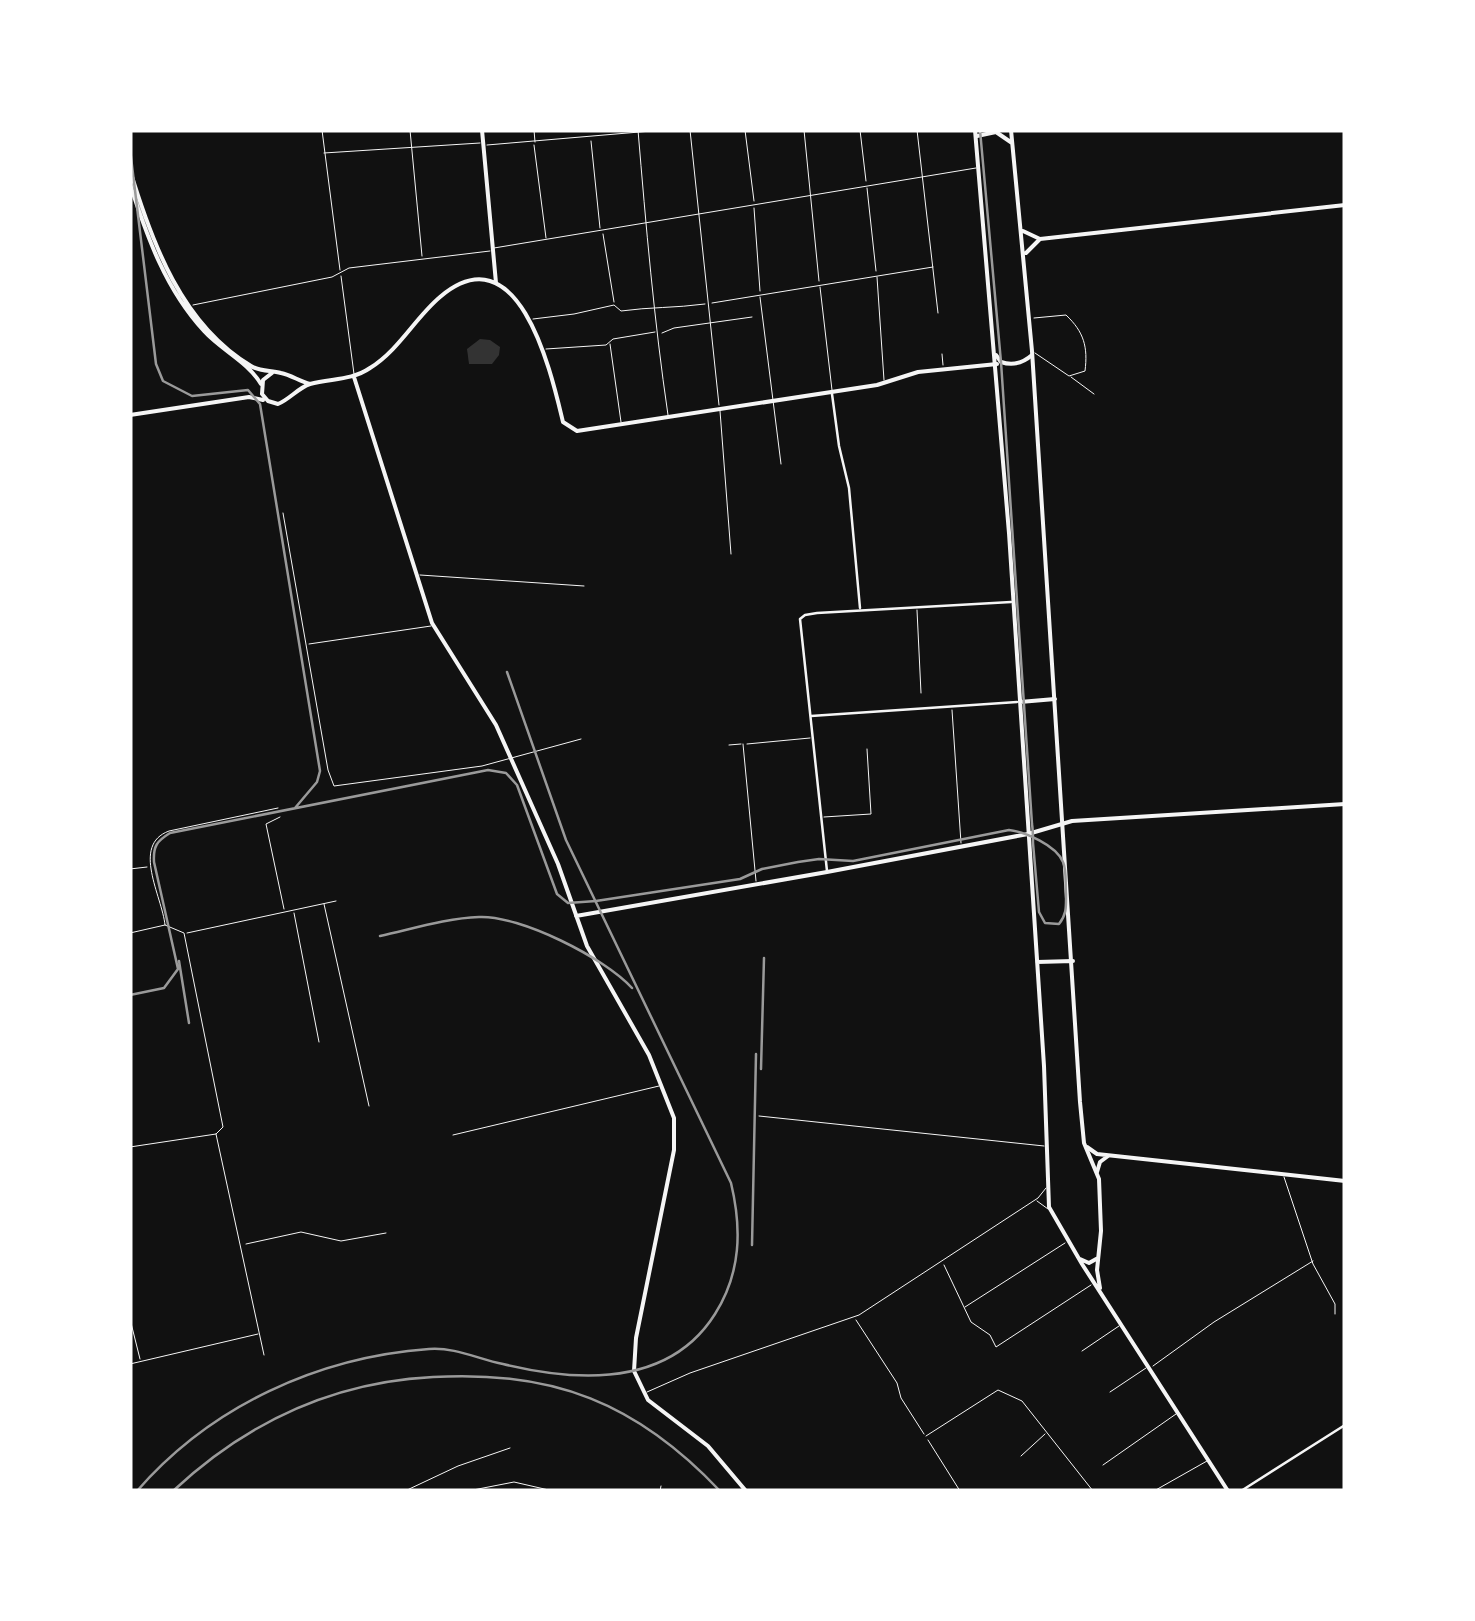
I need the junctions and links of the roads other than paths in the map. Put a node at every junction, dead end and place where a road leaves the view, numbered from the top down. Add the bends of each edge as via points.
1 (322, 130) edge
2 (410, 130) edge
3 (482, 130) edge
4 (534, 130) edge
5 (663, 130) edge
6 (690, 130) edge
7 (745, 130) edge
8 (804, 130) edge
9 (860, 130) edge
10 (918, 130) edge
11 (1011, 130) edge
12 (638, 132) edge
13 (976, 134) edge
14 (590, 137) junction
15 (534, 142) junction
16 (1012, 143) junction
17 (484, 144) junction
18 (412, 148) junction
19 (324, 154) junction
20 (979, 167) junction
21 (130, 170) edge
22 (923, 175) junction
23 (130, 184) edge
24 (867, 185) junction
25 (810, 194) junction
26 (754, 204) junction
27 (1345, 205) edge
28 (697, 212) junction
29 (646, 224) junction
30 (1021, 226) junction
31 (601, 232) junction
32 (1040, 239) junction
33 (546, 240) junction
34 (493, 249) junction
35 (1024, 258) junction
36 (422, 259) junction
37 (933, 267) junction
38 (340, 273) junction
39 (876, 274) junction
40 (496, 283) junction
41 (820, 284) junction
42 (760, 295) junction
43 (709, 303) junction
44 (614, 305) junction
45 (653, 307) junction
46 (188, 308) junction
47 (938, 313) dead end
48 (752, 318) dead end
49 (1029, 318) junction
50 (530, 319) junction
51 (710, 324) junction
52 (659, 333) junction
53 (610, 342) junction
54 (542, 350) junction
55 (1032, 353) junction
56 (942, 354) dead end
57 (996, 355) junction
58 (1042, 358) junction
59 (997, 364) junction
60 (1033, 368) junction
61 (944, 369) junction
62 (272, 373) junction
63 (1069, 376) junction
64 (354, 377) junction
65 (290, 379) junction
66 (884, 383) junction
67 (310, 384) junction
68 (261, 386) junction
69 (832, 392) junction
70 (1094, 394) dead end
71 (290, 396) junction
72 (249, 397) junction
73 (268, 401) junction
74 (775, 402) junction
75 (720, 410) junction
76 (130, 415) edge
77 (668, 418) junction
78 (621, 425) junction
79 (781, 464) dead end
80 (283, 513) dead end
81 (731, 554) dead end
82 (416, 575) junction
83 (584, 586) dead end
84 (1013, 602) junction
85 (917, 607) junction
86 (860, 611) junction
87 (433, 626) junction
88 (306, 645) junction
89 (921, 693) dead end
90 (1055, 699) junction
91 (1020, 702) junction
92 (952, 706) junction
93 (810, 716) junction
94 (812, 738) junction
95 (581, 739) dead end
96 (743, 744) junction
97 (729, 745) dead end
98 (867, 749) dead end
99 (511, 759) junction
100 (1345, 804) edge
101 (278, 808) dead end
102 (280, 817) dead end
103 (821, 817) junction
104 (1064, 823) junction
105 (1028, 834) junction
106 (962, 846) junction
107 (150, 866) junction
108 (130, 868) edge
109 (827, 872) junction
110 (757, 884) junction
111 (336, 901) dead end
112 (324, 904) junction
113 (293, 910) junction
114 (284, 912) junction
115 (576, 916) junction
116 (165, 925) junction
117 (130, 933) edge
118 (184, 933) junction
119 (1072, 960) junction
120 (1036, 962) junction
121 (319, 1042) dead end
122 (662, 1085) junction
123 (369, 1106) dead end
124 (759, 1116) dead end
125 (216, 1134) junction
126 (452, 1134) dead end
127 (1084, 1144) junction
128 (1048, 1146) junction
129 (130, 1147) edge
130 (1110, 1155) junction
131 (1097, 1172) junction
132 (1284, 1174) junction
133 (1049, 1178) junction
134 (1345, 1181) edge
135 (1034, 1201) junction
136 (1050, 1212) junction
137 (386, 1233) dead end
138 (1068, 1241) junction
139 (242, 1244) junction
140 (1078, 1257) junction
141 (1098, 1258) junction
142 (942, 1262) junction
143 (1313, 1262) junction
144 (1094, 1283) junction
145 (1102, 1292) junction
146 (963, 1308) junction
147 (1335, 1314) dead end
148 (854, 1318) junction
149 (130, 1319) edge
150 (1122, 1324) junction
151 (262, 1333) junction
152 (1082, 1351) dead end
153 (264, 1356) dead end
154 (141, 1362) junction
155 (130, 1364) edge
156 (1150, 1367) junction
157 (1110, 1392) dead end
158 (644, 1394) junction
159 (1179, 1412) junction
160 (1345, 1425) edge
161 (1048, 1432) junction
162 (926, 1436) junction
163 (510, 1448) dead end
164 (1021, 1456) dead end
165 (1209, 1459) junction
166 (1103, 1465) dead end
167 (490, 1485) junction
168 (661, 1486) dead end
169 (406, 1491) edge
170 (468, 1491) edge
171 (491, 1491) edge
172 (552, 1491) edge
173 (660, 1491) edge
174 (746, 1491) edge
175 (960, 1491) edge
176 (1093, 1491) edge
177 (1154, 1491) edge
178 (1228, 1491) edge
179 (1241, 1491) edge

1 - 19 street
2 - 18 street
3 - 17 main road
4 - 15 street
5 - 12 street
6 - 28 street
7 - 26 street
8 - 25 street
9 - 24 street
10 - 22 street
11 - 16 main road
12 - 14 street
12 - 29 street
13 - 16 main road via 996,132
13 - 20 main road
14 - 15 street
14 - 31 street
15 - 17 street
15 - 33 street
16 - 30 main road
17 - 18 street
17 - 34 main road
18 - 19 street
18 - 36 street
19 - 38 street
20 - 22 street
20 - 57 main road
21 - 46 main road
22 - 24 street
22 - 37 street
23 - 46 main road via 156,254
24 - 25 street
24 - 39 street
25 - 26 street
25 - 41 street
26 - 28 street
26 - 42 street
27 - 32 main road
28 - 29 street
28 - 43 street
29 - 31 street
29 - 45 street
30 - 32 main road
30 - 35 main road
31 - 33 street
31 - 44 street
32 - 35 main road
33 - 34 street
34 - 36 street
34 - 40 main road
35 - 49 main road
36 - 38 street
37 - 39 street
37 - 47 street
38 - 46 street
38 - 64 street
39 - 41 street
39 - 66 street
40 - 50 main road
40 - 64 main road via 451,289 378,362
41 - 42 street
41 - 69 street
42 - 43 street
42 - 74 street
43 - 45 street
43 - 51 street
44 - 45 street via 621,311
44 - 50 street
45 - 52 street
46 - 62 main road via 226,347
46 - 68 main road
48 - 51 street
49 - 55 main road
49 - 63 street via 1066,315 1080,330 1086,368
50 - 54 main road
51 - 52 street
51 - 75 street
52 - 53 street
52 - 77 street
53 - 54 street
53 - 78 street
54 - 78 main road via 563,422 572,430
55 - 57 main road via 1009,364
55 - 58 street
55 - 60 main road
56 - 61 street
57 - 59 main road
58 - 60 street
58 - 63 street
59 - 61 main road
59 - 84 main road
60 - 90 main road
61 - 66 main road
62 - 65 main road
62 - 68 main road
63 - 70 street
64 - 67 main road
64 - 82 main road
65 - 67 main road
65 - 71 main road
66 - 69 main road
67 - 71 main road
68 - 72 main road
68 - 73 main road
69 - 74 main road
69 - 86 street
71 - 73 main road
72 - 73 main road
72 - 76 main road
74 - 75 main road
74 - 79 street
75 - 77 main road
75 - 81 street
77 - 78 main road
80 - 88 street
82 - 83 street
82 - 87 main road
84 - 85 street
84 - 91 main road
85 - 86 street
85 - 89 street
86 - 93 street via 804,615 799,622
87 - 88 street
87 - 99 main road
88 - 99 street via 334,786
90 - 91 main road
90 - 104 main road
91 - 92 street
91 - 105 main road
92 - 93 street
92 - 106 street
93 - 94 street
94 - 96 street
94 - 103 street
95 - 99 street
96 - 97 street
96 - 110 street
98 - 103 street via 871,814
99 - 115 main road
100 - 104 main road
101 - 107 street via 162,833 152,844
102 - 114 street via 266,824
103 - 109 street
104 - 105 main road
104 - 119 main road
105 - 106 main road
105 - 120 main road
106 - 109 main road
107 - 108 street
107 - 116 street
109 - 110 main road
110 - 115 main road
111 - 112 street
112 - 113 street
112 - 123 street
113 - 114 street
113 - 121 street
114 - 118 street
115 - 122 main road
116 - 117 street
116 - 118 street
118 - 125 street via 222,1130
119 - 120 main road
119 - 127 main road
120 - 128 main road
122 - 126 street
122 - 158 main road via 676,1142 634,1356
124 - 128 street
125 - 129 street
125 - 139 street
127 - 130 main road
127 - 131 main road
128 - 133 main road
130 - 131 main road
130 - 132 main road
131 - 141 main road
132 - 134 main road
132 - 143 street
133 - 135 street
133 - 136 main road
135 - 136 street
135 - 142 street
136 - 138 main road
137 - 139 street via 341,1241 301,1232
138 - 140 main road
138 - 146 street
139 - 151 street
140 - 141 main road via 1089,1263
140 - 144 main road
141 - 145 main road
142 - 146 street
142 - 148 street
143 - 147 street
143 - 156 street
144 - 145 main road
144 - 146 street via 996,1347
145 - 150 main road
148 - 158 street
148 - 162 street
149 - 154 street
150 - 152 street
150 - 156 main road
151 - 153 street
151 - 154 street
154 - 155 street
156 - 157 street
156 - 159 main road
158 - 174 main road via 708,1446
159 - 165 main road
159 - 166 street
160 - 179 street
161 - 162 street via 1022,1401 998,1390
161 - 164 street
161 - 176 street
162 - 175 street
163 - 169 street
165 - 177 street
165 - 178 main road
167 - 170 street
167 - 171 street
167 - 172 street
168 - 173 street

